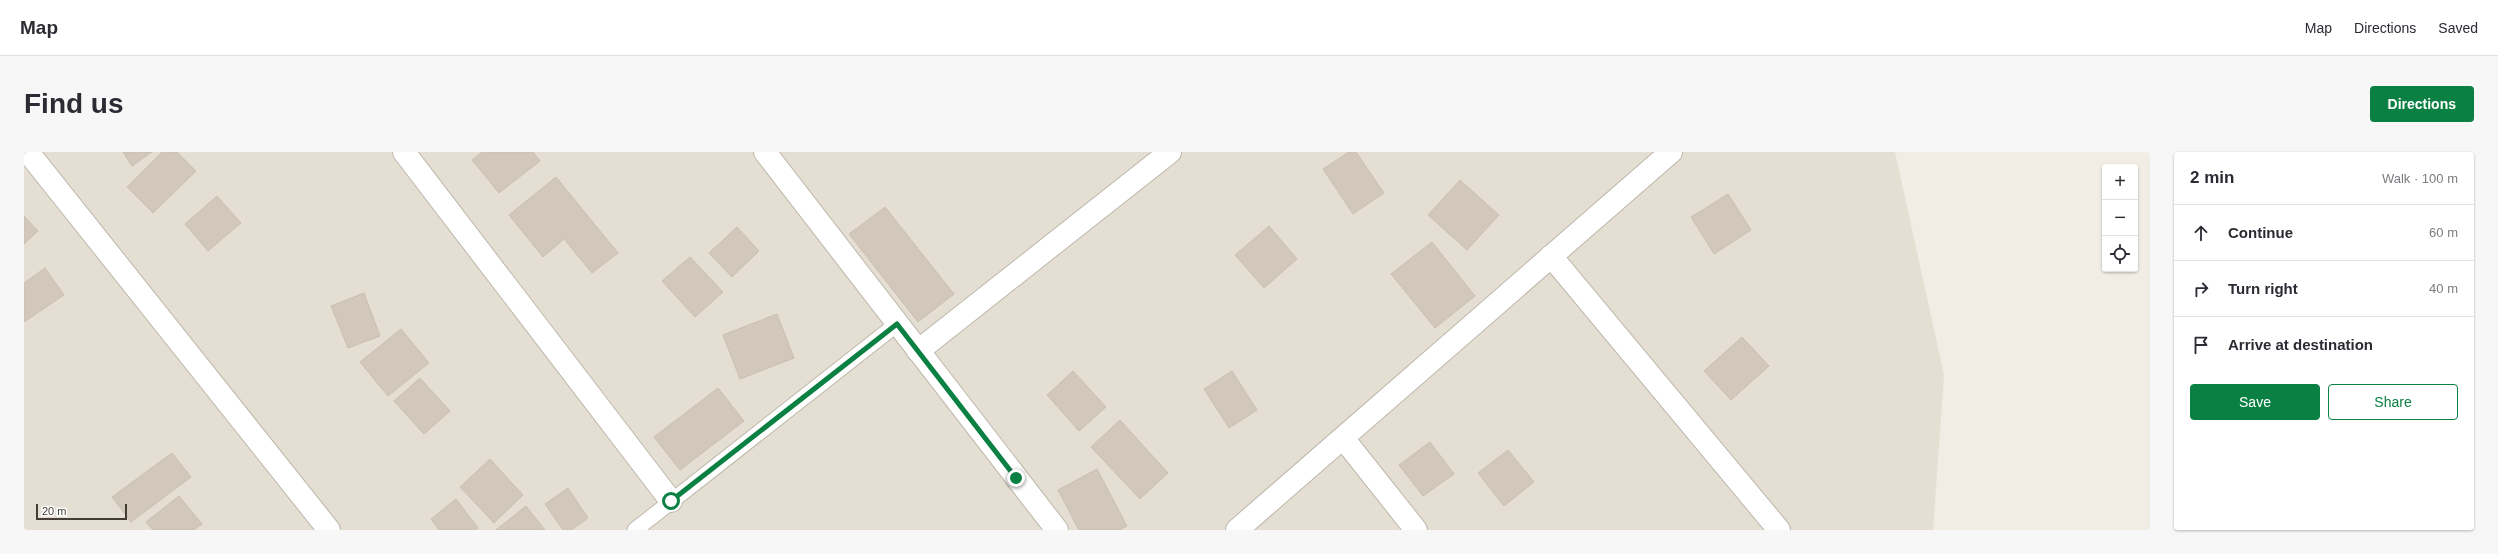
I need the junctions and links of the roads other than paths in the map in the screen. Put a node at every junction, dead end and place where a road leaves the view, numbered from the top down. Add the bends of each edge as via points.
1 (28, 152) edge
2 (404, 152) edge
3 (765, 152) edge
4 (1170, 152) edge
5 (1671, 152) edge
6 (1552, 256) junction
7 (897, 324) junction
8 (918, 351) junction
9 (1343, 438) junction
10 (671, 501) junction
11 (329, 530) edge
12 (635, 530) edge
13 (1057, 530) edge
14 (1237, 530) edge
15 (1416, 530) edge
16 (1779, 530) edge

1 - 11 street
2 - 10 street
3 - 7 street
4 - 8 street
5 - 6 street
6 - 9 street
6 - 16 street
7 - 8 street
7 - 10 lane
8 - 13 street
9 - 14 street
9 - 15 street
10 - 12 lane

